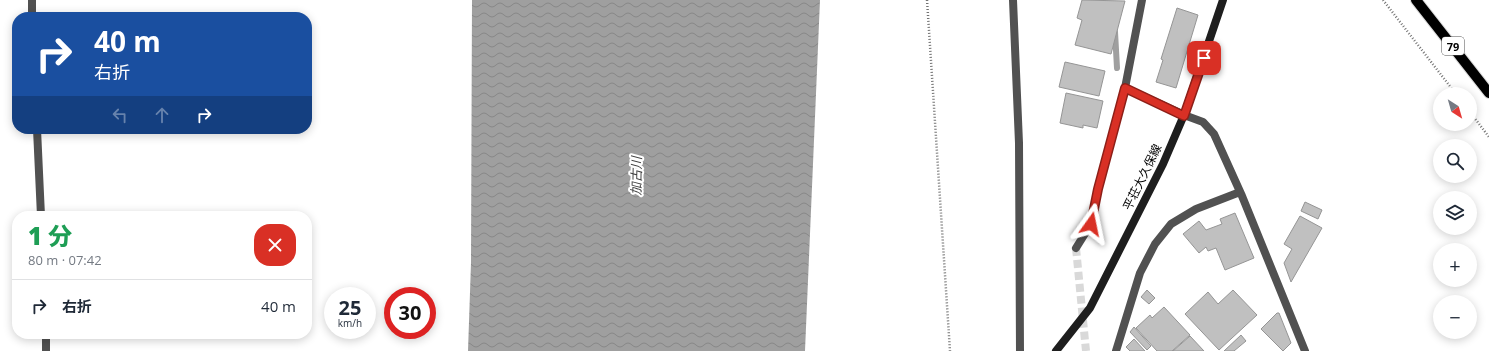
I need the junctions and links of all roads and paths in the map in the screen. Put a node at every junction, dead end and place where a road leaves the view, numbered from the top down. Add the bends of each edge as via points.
1 (32, 0) edge
2 (927, 0) edge
3 (1013, 0) edge
4 (1142, 0) edge
5 (1223, 0) edge
6 (1383, 0) edge
7 (1416, 0) edge
8 (32, 12) edge
9 (1451, 87) edge
10 (1125, 88) junction
11 (1489, 93) edge
12 (1184, 116) junction
13 (1477, 121) edge
14 (37, 134) edge
15 (1489, 137) edge
16 (1240, 192) junction
17 (41, 211) edge
18 (1076, 248) tunnel mouth
19 (46, 339) edge
20 (46, 351) edge
21 (950, 351) edge
22 (1020, 351) edge
23 (1056, 351) edge
24 (1116, 351) edge
25 (1305, 351) edge

1 - 8 street
2 - 21 path
3 - 22 street via 1019,142
4 - 10 street
5 - 12 main road, 平荘大久保線
6 - 9 path
7 - 11 main road, 79
10 - 12 street
10 - 18 street via 1091,224
12 - 16 street via 1203,122 1214,134
12 - 23 main road, 平荘大久保線 via 1163,164 1090,308
13 - 15 path
14 - 17 street
16 - 24 street via 1196,209 1172,224 1155,244 1140,274
16 - 25 street
19 - 20 street

